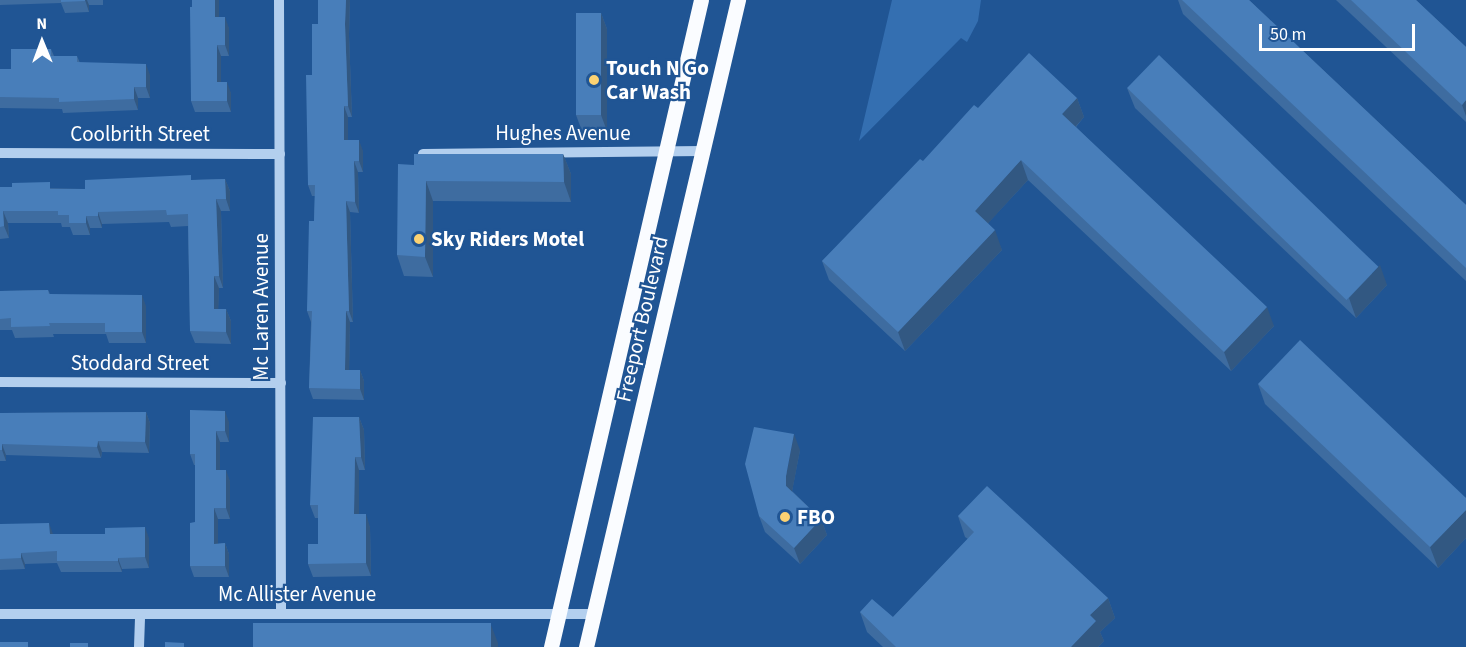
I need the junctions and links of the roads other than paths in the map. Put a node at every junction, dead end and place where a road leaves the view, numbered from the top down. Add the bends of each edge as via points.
1 (279, 0) edge
2 (701, 0) edge
3 (738, 0) edge
4 (666, 152) junction
5 (703, 152) junction
6 (0, 153) edge
7 (280, 154) junction
8 (423, 154) edge
9 (0, 382) edge
10 (280, 382) junction
11 (0, 614) edge
12 (140, 614) junction
13 (281, 614) junction
14 (558, 614) junction
15 (594, 614) junction
16 (140, 647) edge
17 (550, 647) edge
18 (586, 647) edge

1 - 7 street, Mc Laren Avenue
2 - 4 main road, Freeport Boulevard
3 - 5 main road, Freeport Boulevard
4 - 5 street, Hughes Avenue
4 - 8 street, Hughes Avenue
4 - 14 main road, Freeport Boulevard
5 - 15 main road, Freeport Boulevard
6 - 7 street, Coolbrith Street
7 - 10 street, Mc Laren Avenue
9 - 10 street, Stoddard Street
10 - 13 street, Mc Laren Avenue
11 - 12 street, Mc Allister Avenue
12 - 13 street, Mc Allister Avenue
12 - 16 street
13 - 14 street, Mc Allister Avenue
14 - 15 street, Mc Allister Avenue
14 - 17 main road, Freeport Boulevard
15 - 18 main road, Freeport Boulevard

